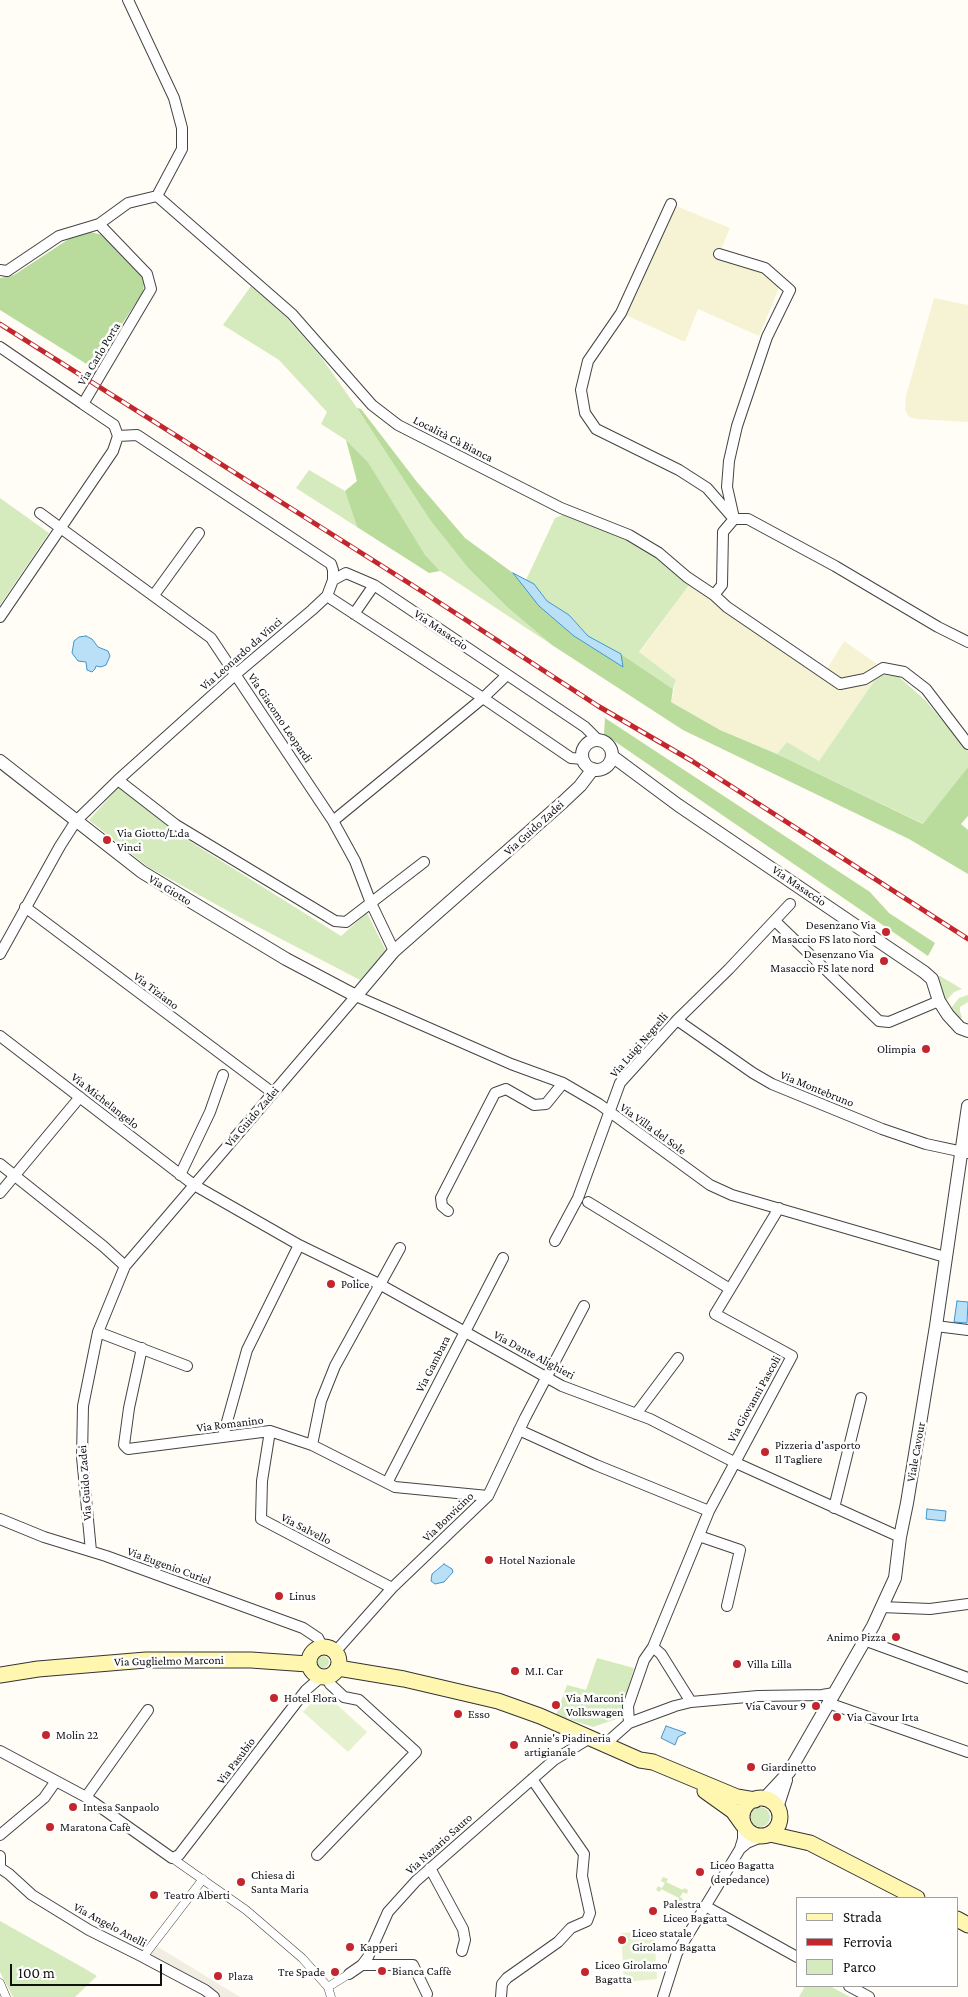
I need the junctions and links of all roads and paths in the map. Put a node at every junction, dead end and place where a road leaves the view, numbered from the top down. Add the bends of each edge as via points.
1 (128, 0) edge
2 (157, 196) junction
3 (671, 204) dead end
4 (99, 224) junction
5 (719, 254) dead end
6 (0, 270) edge
7 (0, 347) edge
8 (83, 404) junction
9 (118, 436) junction
10 (40, 513) dead end
11 (734, 518) junction
12 (61, 530) junction
13 (199, 533) dead end
14 (333, 580) junction
15 (374, 585) junction
16 (154, 595) junction
17 (714, 595) junction
18 (327, 596) junction
19 (354, 614) junction
20 (0, 618) edge
21 (968, 642) edge
22 (236, 674) junction
23 (507, 675) junction
24 (483, 698) junction
25 (598, 740) junction
26 (968, 744) edge
27 (612, 756) junction
28 (583, 759) junction
29 (0, 761) edge
30 (593, 769) junction
31 (118, 780) junction
32 (76, 821) junction
33 (334, 822) junction
34 (424, 862) dead end
35 (371, 903) junction
36 (790, 904) dead end
37 (25, 908) junction
38 (776, 921) junction
39 (394, 951) junction
40 (0, 954) edge
41 (356, 996) junction
42 (939, 1001) junction
43 (677, 1020) junction
44 (968, 1030) edge
45 (0, 1036) edge
46 (223, 1074) dead end
47 (563, 1083) junction
48 (273, 1093) junction
49 (80, 1097) junction
50 (968, 1106) edge
51 (610, 1113) junction
52 (965, 1153) edge
53 (0, 1164) edge
54 (14, 1175) junction
55 (180, 1175) junction
56 (194, 1185) junction
57 (0, 1193) edge
58 (588, 1202) dead end
59 (779, 1208) junction
60 (448, 1210) dead end
61 (555, 1242) dead end
62 (300, 1245) junction
63 (400, 1248) dead end
64 (945, 1257) junction
65 (503, 1258) dead end
66 (125, 1266) junction
67 (381, 1285) junction
68 (730, 1289) junction
69 (584, 1306) dead end
70 (936, 1326) junction
71 (968, 1330) edge
72 (98, 1332) junction
73 (464, 1332) junction
74 (142, 1348) junction
75 (678, 1358) dead end
76 (187, 1366) dead end
77 (546, 1378) junction
78 (861, 1398) dead end
79 (636, 1414) junction
80 (519, 1430) junction
81 (270, 1431) junction
82 (223, 1436) junction
83 (312, 1444) junction
84 (734, 1462) junction
85 (387, 1484) junction
86 (488, 1496) junction
87 (834, 1508) junction
88 (708, 1511) junction
89 (0, 1519) edge
90 (699, 1536) junction
91 (900, 1537) junction
92 (91, 1551) junction
93 (392, 1588) junction
94 (968, 1604) edge
95 (727, 1606) dead end
96 (881, 1607) junction
97 (864, 1640) junction
98 (653, 1647) junction
99 (329, 1649) junction
100 (308, 1664) junction
101 (0, 1674) edge
102 (328, 1674) junction
103 (968, 1678) edge
104 (831, 1698) junction
105 (691, 1702) junction
106 (148, 1710) dead end
107 (540, 1716) junction
108 (630, 1723) junction
109 (590, 1738) junction
110 (611, 1739) junction
111 (0, 1751) edge
112 (968, 1752) edge
113 (654, 1762) junction
114 (789, 1772) junction
115 (686, 1776) junction
116 (532, 1779) junction
117 (56, 1781) junction
118 (86, 1797) junction
119 (759, 1800) junction
120 (778, 1812) junction
121 (743, 1825) junction
122 (0, 1835) edge
123 (767, 1835) junction
124 (810, 1843) junction
125 (740, 1849) junction
126 (317, 1855) dead end
127 (0, 1856) edge
128 (172, 1858) junction
129 (0, 1866) edge
130 (430, 1868) junction
131 (203, 1879) junction
132 (915, 1897) edge
133 (706, 1907) junction
134 (462, 1951) dead end
135 (796, 1956) edge
136 (143, 1957) junction
137 (362, 1965) junction
138 (349, 1974) joint
139 (0, 1983) edge
140 (328, 1987) junction
141 (851, 1987) edge
142 (428, 1996) edge
143 (6, 1997) edge
144 (214, 1997) edge
145 (331, 1997) edge
146 (501, 1997) edge
147 (663, 1997) edge
148 (869, 1997) edge

1 - 2 street via 174,98 182,128 182,149
2 - 4 street via 128,203
2 - 17 street, Località Cà Bianca via 292,314 372,405 398,425 561,508 629,535 659,553 686,577
3 - 11 street via 621,313 588,361 581,390 585,413 596,429 707,488
4 - 6 street via 59,236 6,271
4 - 8 street, Via Carlo Porta via 147,274 150,289
5 - 11 street via 765,268 790,290 768,337 737,426 727,487
7 - 8 street
8 - 9 street, Via Carlo Porta via 114,425
9 - 12 street via 113,451
9 - 14 street via 137,435 331,564
10 - 12 street, Via Giacomo Leopardi
11 - 17 street via 724,532 722,585
11 - 21 street via 748,519
12 - 16 street, Via Giacomo Leopardi
12 - 20 street
13 - 16 street
14 - 15 street, Via Masaccio via 346,572
14 - 18 street, Via Leonardo da Vinci
15 - 19 street
15 - 23 street, Via Masaccio
16 - 22 street, Via Giacomo Leopardi via 211,638
17 - 26 street, Località Cà Bianca via 840,684 866,679 883,668 904,672 926,689
18 - 19 street
18 - 22 street, Via Leonardo da Vinci
19 - 24 street
22 - 31 street, Via Leonardo da Vinci
22 - 33 street, Via Giacomo Leopardi
23 - 24 street
23 - 25 street, Via Masaccio via 585,727
24 - 28 street via 571,758
24 - 33 street
25 - 27 street via 607,743
25 - 28 street via 586,746
27 - 30 street via 606,767
27 - 42 street, Via Masaccio via 678,805 913,963 932,979
28 - 30 street
29 - 32 street, Via Giotto
30 - 39 street, Via Guido Zadei via 563,802
31 - 32 street, Via Leonardo da Vinci
31 - 35 street via 176,825 335,921 346,922
32 - 37 street, Via Leonardo da Vinci
32 - 41 street, Via Giotto via 142,872 286,959
33 - 35 street, Via Giacomo Leopardi via 355,861
34 - 35 street
35 - 39 street, Via Giacomo Leopardi
36 - 38 street, Via Luigi Negrelli
37 - 40 street, Via Leonardo da Vinci
37 - 48 street, Via Tiziano
38 - 42 street via 879,1021 889,1022
38 - 43 street, Via Luigi Negrelli
39 - 41 street, Via Guido Zadei
41 - 47 street, Via Villa del Sole via 511,1064
41 - 48 street, Via Guido Zadei
42 - 44 street, Via Masaccio via 960,1028
43 - 51 street, Via Luigi Negrelli via 620,1083
43 - 52 street, Via Montebruno via 772,1084 882,1129
45 - 49 street, Via Michelangelo
46 - 55 street via 210,1112
47 - 51 street, Via Villa del Sole
47 - 60 street via 546,1104 534,1105 506,1090 495,1093 441,1198 442,1206
48 - 56 street, Via Guido Zadei
49 - 54 street
49 - 55 street, Via Michelangelo
50 - 52 street, Viale Cavour
51 - 59 street, Via Villa del Sole via 710,1185 732,1195
51 - 61 street, Via Luigi Negrelli via 578,1198
52 - 64 street, Viale Cavour
53 - 54 street
54 - 57 street
54 - 66 street
55 - 56 street, Via Michelangelo
56 - 62 street, Via Dante Alighieri
56 - 66 street, Via Guido Zadei
58 - 68 street
59 - 64 street, Via Villa del Sole
59 - 68 street, Via Giovanni Pascoli
62 - 67 street, Via Dante Alighieri
62 - 82 street via 248,1350
63 - 67 street
64 - 70 street, Viale Cavour
65 - 73 street, Via Gambara
66 - 72 street, Via Guido Zadei
67 - 73 street, Via Dante Alighieri
67 - 83 street via 334,1366
68 - 84 street, Via Giovanni Pascoli via 715,1314 792,1356
69 - 77 street, Via Bonvicino
70 - 71 street
70 - 91 street, Viale Cavour
72 - 74 street
72 - 92 street, Via Guido Zadei via 83,1406 82,1456
73 - 77 street, Via Dante Alighieri
73 - 85 street, Via Gambara
74 - 76 street
74 - 82 street, Via Romanino via 124,1445 128,1450
75 - 79 street
77 - 79 street, Via Dante Alighieri
77 - 80 street, Via Bonvicino
78 - 87 street
79 - 84 street, Via Dante Alighieri
80 - 86 street, Via Bonvicino
80 - 88 street
81 - 82 street, Via Romanino
81 - 83 street, Via Romanino
81 - 93 street, Via Salvello via 262,1481 261,1519
83 - 85 street, Via Romanino
84 - 87 street, Via Dante Alighieri
84 - 88 street, Via Giovanni Pascoli
85 - 86 street, Via Romanino
86 - 93 street, Via Bonvicino
87 - 91 street, Via Dante Alighieri
88 - 90 street, Via Giovanni Pascoli
89 - 92 street, Via Eugenio Curiel
90 - 95 street via 740,1550
90 - 98 street, Via Giovanni Pascoli
91 - 96 street, Viale Cavour via 895,1578
92 - 99 street, Via Eugenio Curiel via 303,1628
93 - 99 street, Via Bonvicino
94 - 96 street via 930,1609
96 - 97 street, Viale Cavour
97 - 103 street
97 - 104 street, Viale Cavour
98 - 105 street via 662,1654
98 - 108 street, Via Giovanni Pascoli via 644,1660 628,1706
99 - 100 main road via 313,1650
99 - 102 main road via 339,1660
100 - 101 main road, Via Guglielmo Marconi via 251,1660 146,1660
100 - 102 main road via 313,1673
102 - 107 main road via 404,1679 489,1698
102 - 126 street via 330,1684 344,1697 359,1700 416,1752
102 - 128 street, Via Pasubio via 306,1690 180,1855
104 - 105 street via 822,1695 758,1696
104 - 112 street
104 - 114 street, Viale Cavour
105 - 108 street
106 - 118 street
107 - 109 main road
107 - 110 main road
108 - 110 street
109 - 113 main road via 640,1760
109 - 116 street, Via Nazario Sauro via 554,1760
110 - 113 main road
111 - 117 street
113 - 115 main road
114 - 119 street, Viale Cavour
114 - 120 street, Viale Cavour
115 - 119 main road via 737,1797
115 - 121 main road via 733,1811
116 - 130 street, Via Nazario Sauro
116 - 146 street via 584,1854 582,1876 590,1913 586,1921 571,1928 558,1942 507,1978 502,1984
117 - 118 street
117 - 122 street via 44,1798
118 - 128 street
119 - 120 main road via 772,1802
119 - 121 main road via 750,1802 744,1810
120 - 123 main road via 777,1826
120 - 124 main road
121 - 123 main road via 751,1834
121 - 125 street
123 - 124 main road
123 - 125 street
124 - 132 main road
125 - 133 street
127 - 129 street
128 - 131 street
129 - 136 street, Via Angelo Anelli via 32,1895 110,1942
130 - 134 street via 462,1929 465,1940
130 - 137 street, Via Nazario Sauro via 388,1912
131 - 136 street
131 - 140 street via 246,1910 302,1958
133 - 135 street
133 - 147 street via 677,1953
136 - 144 street, Via Angelo Anelli
137 - 138 street, Via Nazario Sauro
137 - 142 street via 412,1965
138 - 140 street, Via Nazario Sauro
139 - 143 street
140 - 145 street
141 - 148 street

